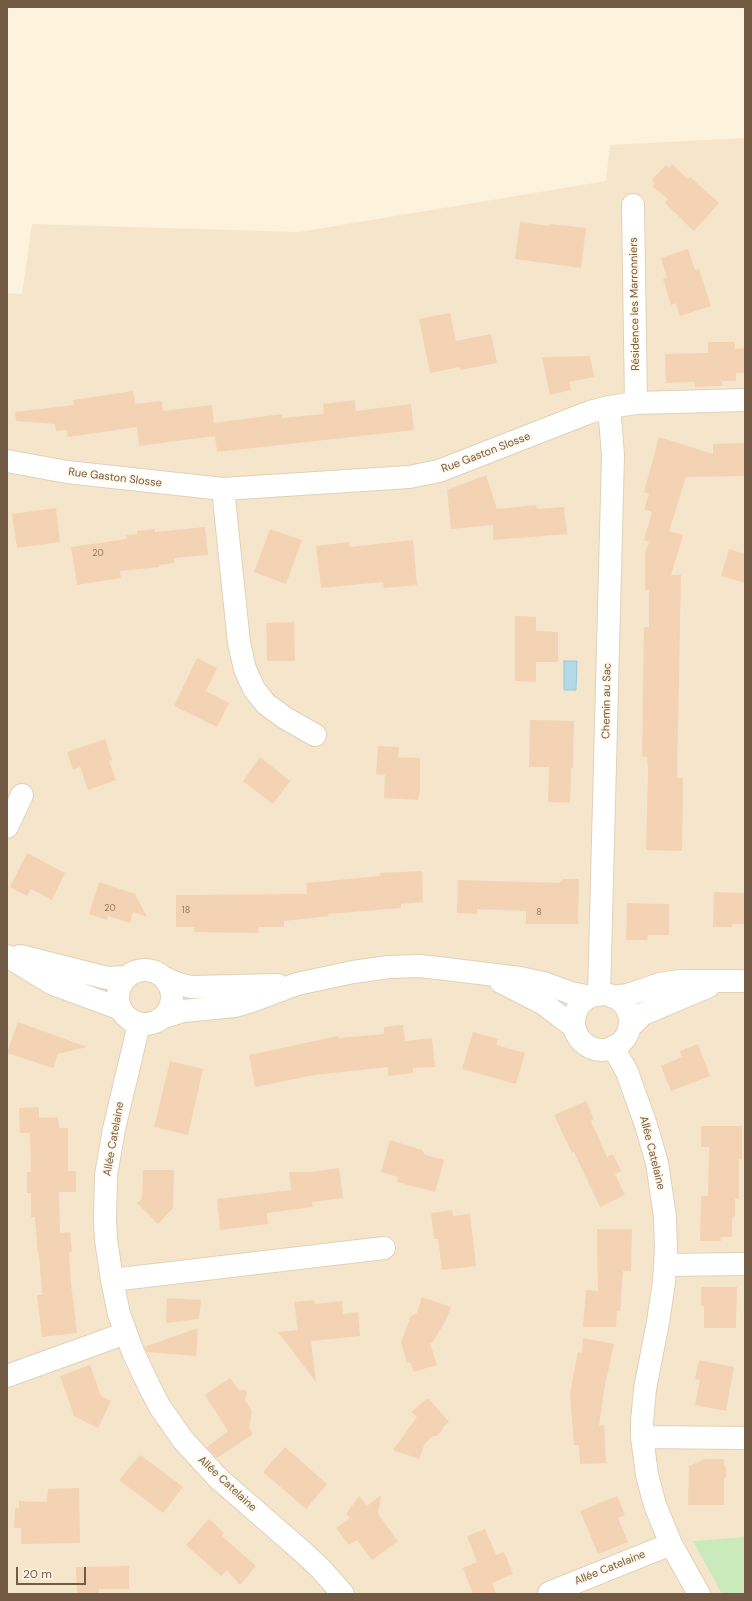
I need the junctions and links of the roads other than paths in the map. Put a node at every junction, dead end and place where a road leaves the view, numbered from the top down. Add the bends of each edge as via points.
1 (634, 205) dead end
2 (745, 400) edge
3 (636, 403) junction
4 (609, 407) junction
5 (7, 461) edge
6 (223, 489) junction
7 (315, 735) dead end
8 (22, 794) dead end
9 (7, 827) edge
10 (7, 952) edge
11 (7, 956) edge
12 (483, 974) junction
13 (126, 977) junction
14 (165, 978) junction
15 (735, 981) edge
16 (297, 984) junction
17 (601, 996) junction
18 (121, 1009) junction
19 (164, 1016) junction
20 (139, 1024) junction
21 (574, 1027) junction
22 (629, 1028) junction
23 (613, 1047) junction
24 (384, 1248) dead end
25 (745, 1264) edge
26 (666, 1265) junction
27 (112, 1280) junction
28 (126, 1333) junction
29 (7, 1376) edge
30 (642, 1438) junction
31 (745, 1438) edge
32 (671, 1544) junction
33 (549, 1593) edge
34 (343, 1594) edge
35 (699, 1594) edge

1 - 3 street, Résidence les Marronniers
2 - 3 street, Rue Gaston Slosse
3 - 4 street, Rue Gaston Slosse
4 - 6 street, Rue Gaston Slosse via 590,412 452,467 424,475
4 - 17 street, Chemin au Sac via 613,455
5 - 6 street, Rue Gaston Slosse via 67,472
6 - 7 street via 239,643 245,669 254,689 266,704
8 - 9 street
10 - 13 street via 33,961 107,978
11 - 18 street via 53,984
12 - 16 street via 419,966 390,967
12 - 17 street via 531,980 571,993
12 - 21 street via 512,986 544,1004
13 - 14 street via 148,969 158,972
13 - 18 street via 119,990
14 - 16 street via 191,987
14 - 19 street via 172,990 173,1000
15 - 17 street via 669,982 628,995
15 - 22 street via 695,991 643,1014
16 - 19 street via 244,1004 183,1011
17 - 21 street via 582,1003 576,1012
17 - 22 street via 620,1002 629,1018
18 - 20 street via 126,1016
19 - 20 street via 153,1023
20 - 27 street, Allée Catelaine via 114,1129 106,1175 105,1220
21 - 23 street via 578,1036 589,1046 599,1050
22 - 23 street via 621,1041
23 - 26 street, Allée Catelaine via 636,1092 657,1163 665,1217
24 - 27 street
25 - 26 street
26 - 30 street, Allée Catelaine via 660,1316 644,1395
27 - 28 street, Allée Catelaine
28 - 29 street
28 - 34 street, Allée Catelaine via 157,1400 193,1452 218,1478 320,1568
30 - 31 street
30 - 32 street, Allée Catelaine via 646,1475
32 - 33 street, Allée Catelaine
32 - 35 street, Allée Catelaine

